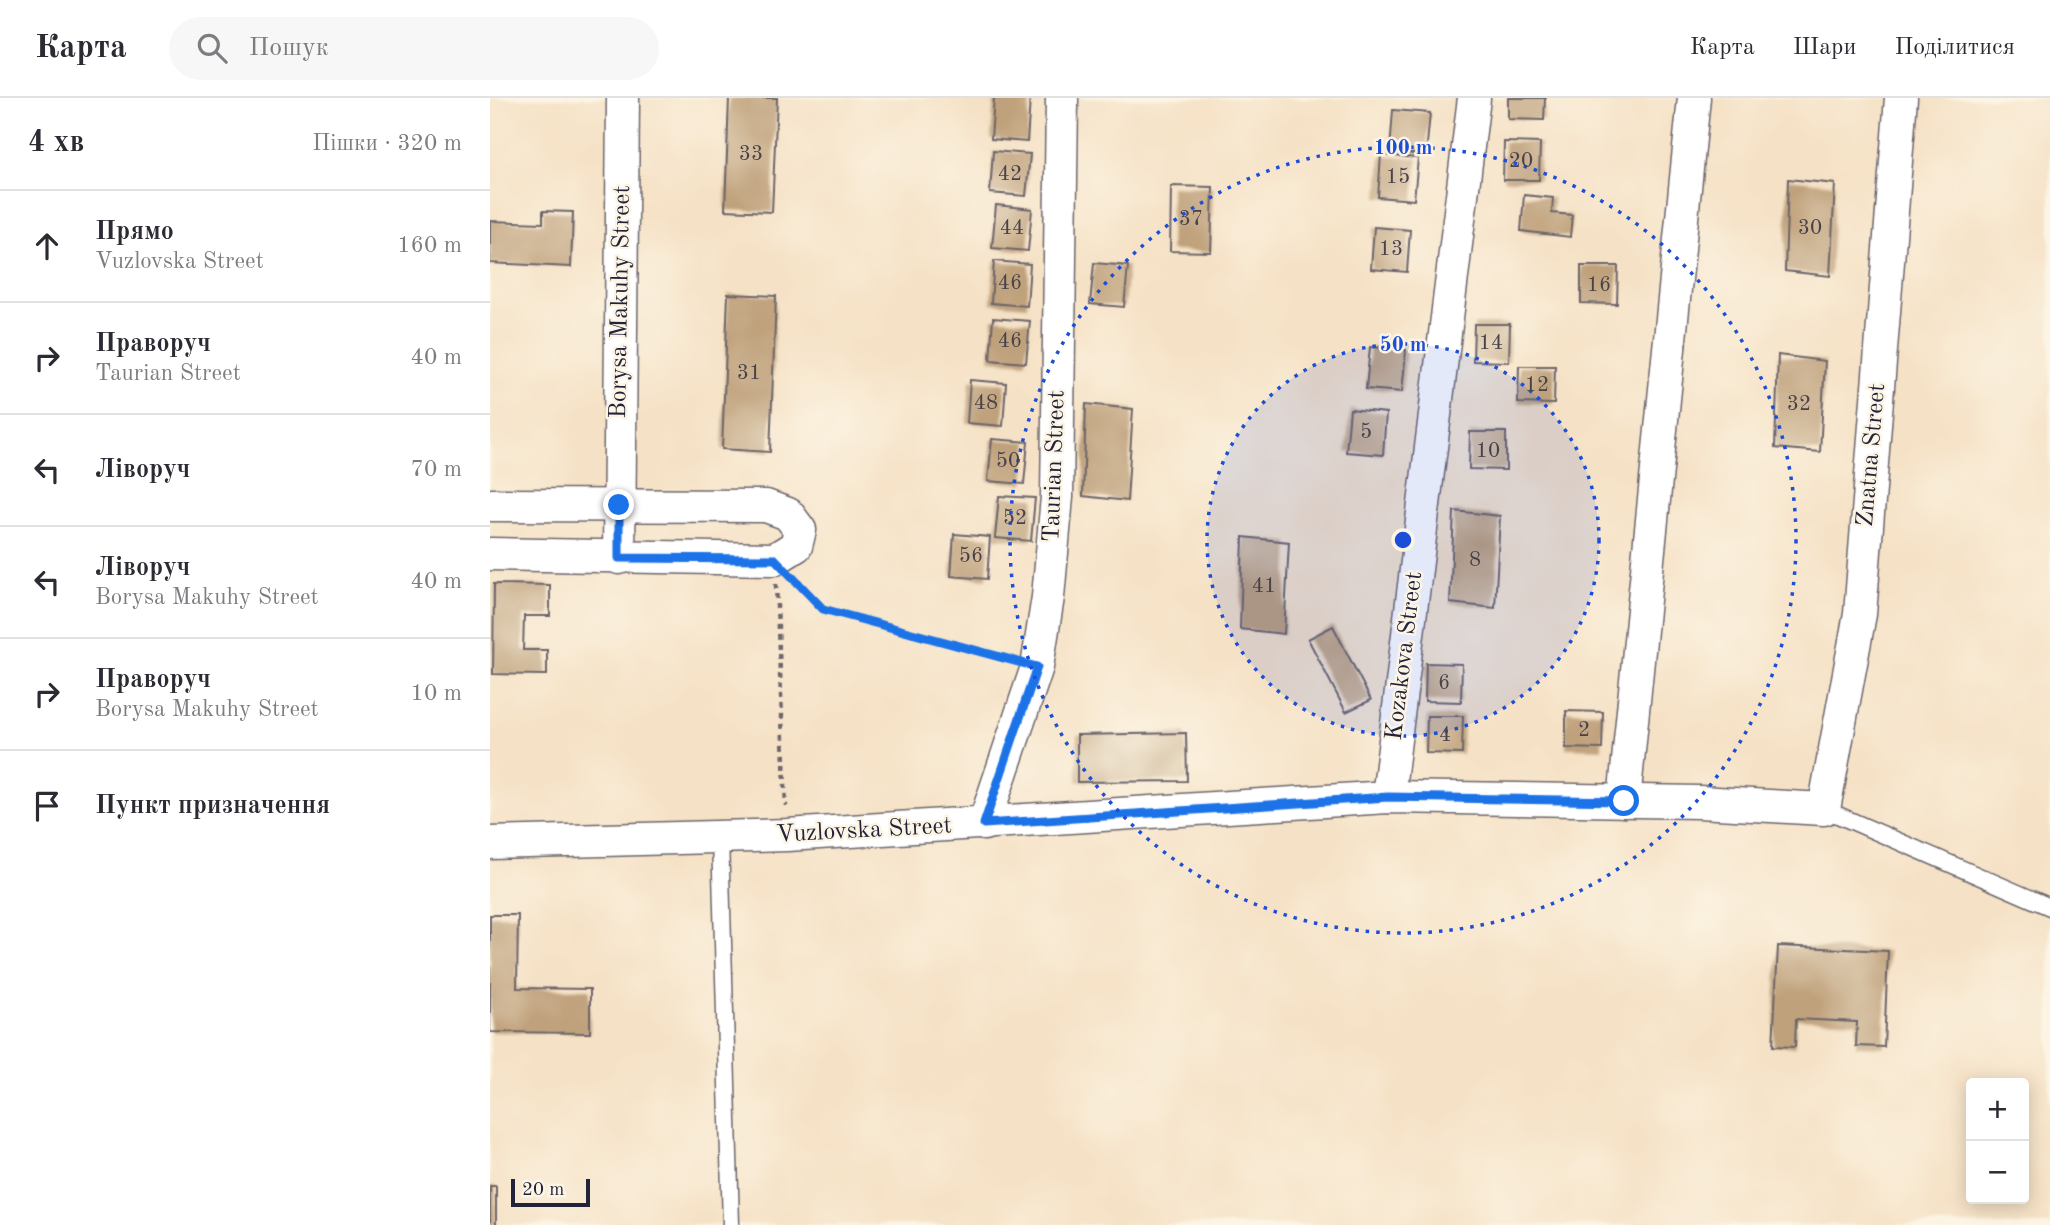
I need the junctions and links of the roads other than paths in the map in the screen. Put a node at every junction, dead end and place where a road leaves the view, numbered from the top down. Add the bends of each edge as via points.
1 (623, 98) edge
2 (1062, 98) edge
3 (1474, 98) edge
4 (1694, 98) edge
5 (1901, 98) edge
6 (490, 505) edge
7 (619, 505) junction
8 (490, 554) edge
9 (619, 558) junction
10 (1388, 797) junction
11 (1624, 801) junction
12 (1824, 809) junction
13 (984, 824) junction
14 (720, 837) junction
15 (490, 843) edge
16 (2050, 907) edge
17 (733, 1224) edge

1 - 7 street, Borysa Makuhy Street
2 - 13 street, Taurian Street via 1057,497 1048,597 1037,667
3 - 10 street, Kozakova Street
4 - 11 street
5 - 12 street, Znatna Street via 1860,614
6 - 7 street
7 - 9 street, Borysa Makuhy Street
7 - 9 street via 766,506 788,514 800,530 796,546 775,559
8 - 9 street
10 - 11 street, Vuzlovska Street
10 - 13 street, Vuzlovska Street
11 - 12 street, Vuzlovska Street
12 - 16 lane
13 - 14 street, Vuzlovska Street
14 - 15 street, Vuzlovska Street
14 - 17 lane

